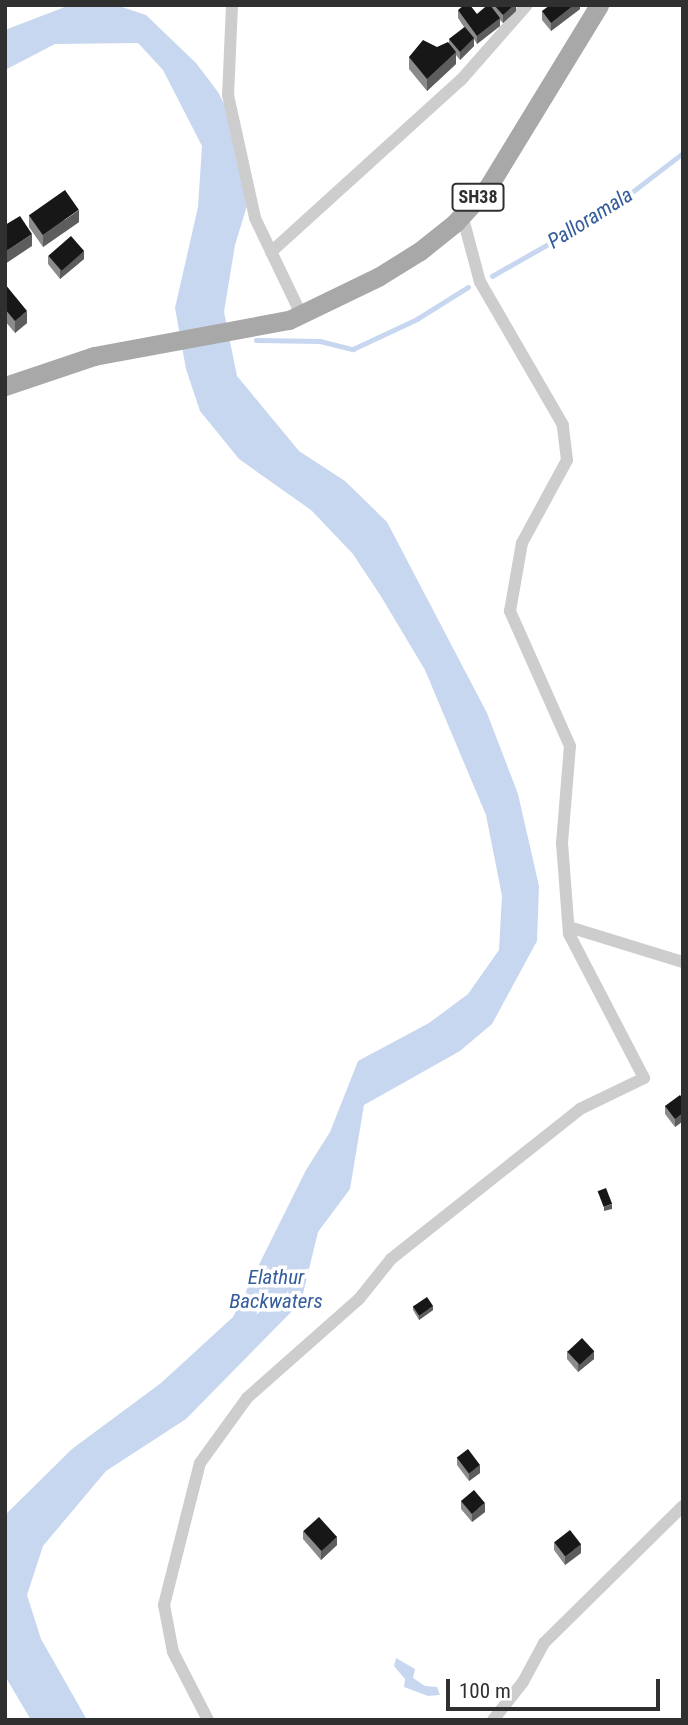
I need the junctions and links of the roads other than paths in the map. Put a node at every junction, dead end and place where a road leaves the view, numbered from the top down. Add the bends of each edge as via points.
1 (232, 5) edge
2 (527, 5) edge
3 (600, 5) edge
4 (462, 215) junction
5 (271, 252) junction
6 (295, 317) junction
7 (5, 386) edge
8 (569, 927) junction
9 (683, 962) edge
10 (683, 1506) edge
11 (208, 1720) edge
12 (492, 1720) edge

1 - 5 street via 228,94 255,218
2 - 5 street via 461,80
3 - 4 main road, SH38 via 488,187
4 - 6 main road, SH38 via 420,251 378,277
4 - 8 street via 480,282 563,425 567,460 522,543 510,611 570,746 562,843
5 - 6 street
6 - 7 main road, SH38 via 94,356
8 - 9 street
8 - 11 street via 645,1078 580,1110 391,1259 359,1299 247,1398 200,1463 164,1605 173,1652
10 - 12 street via 544,1643 523,1682

